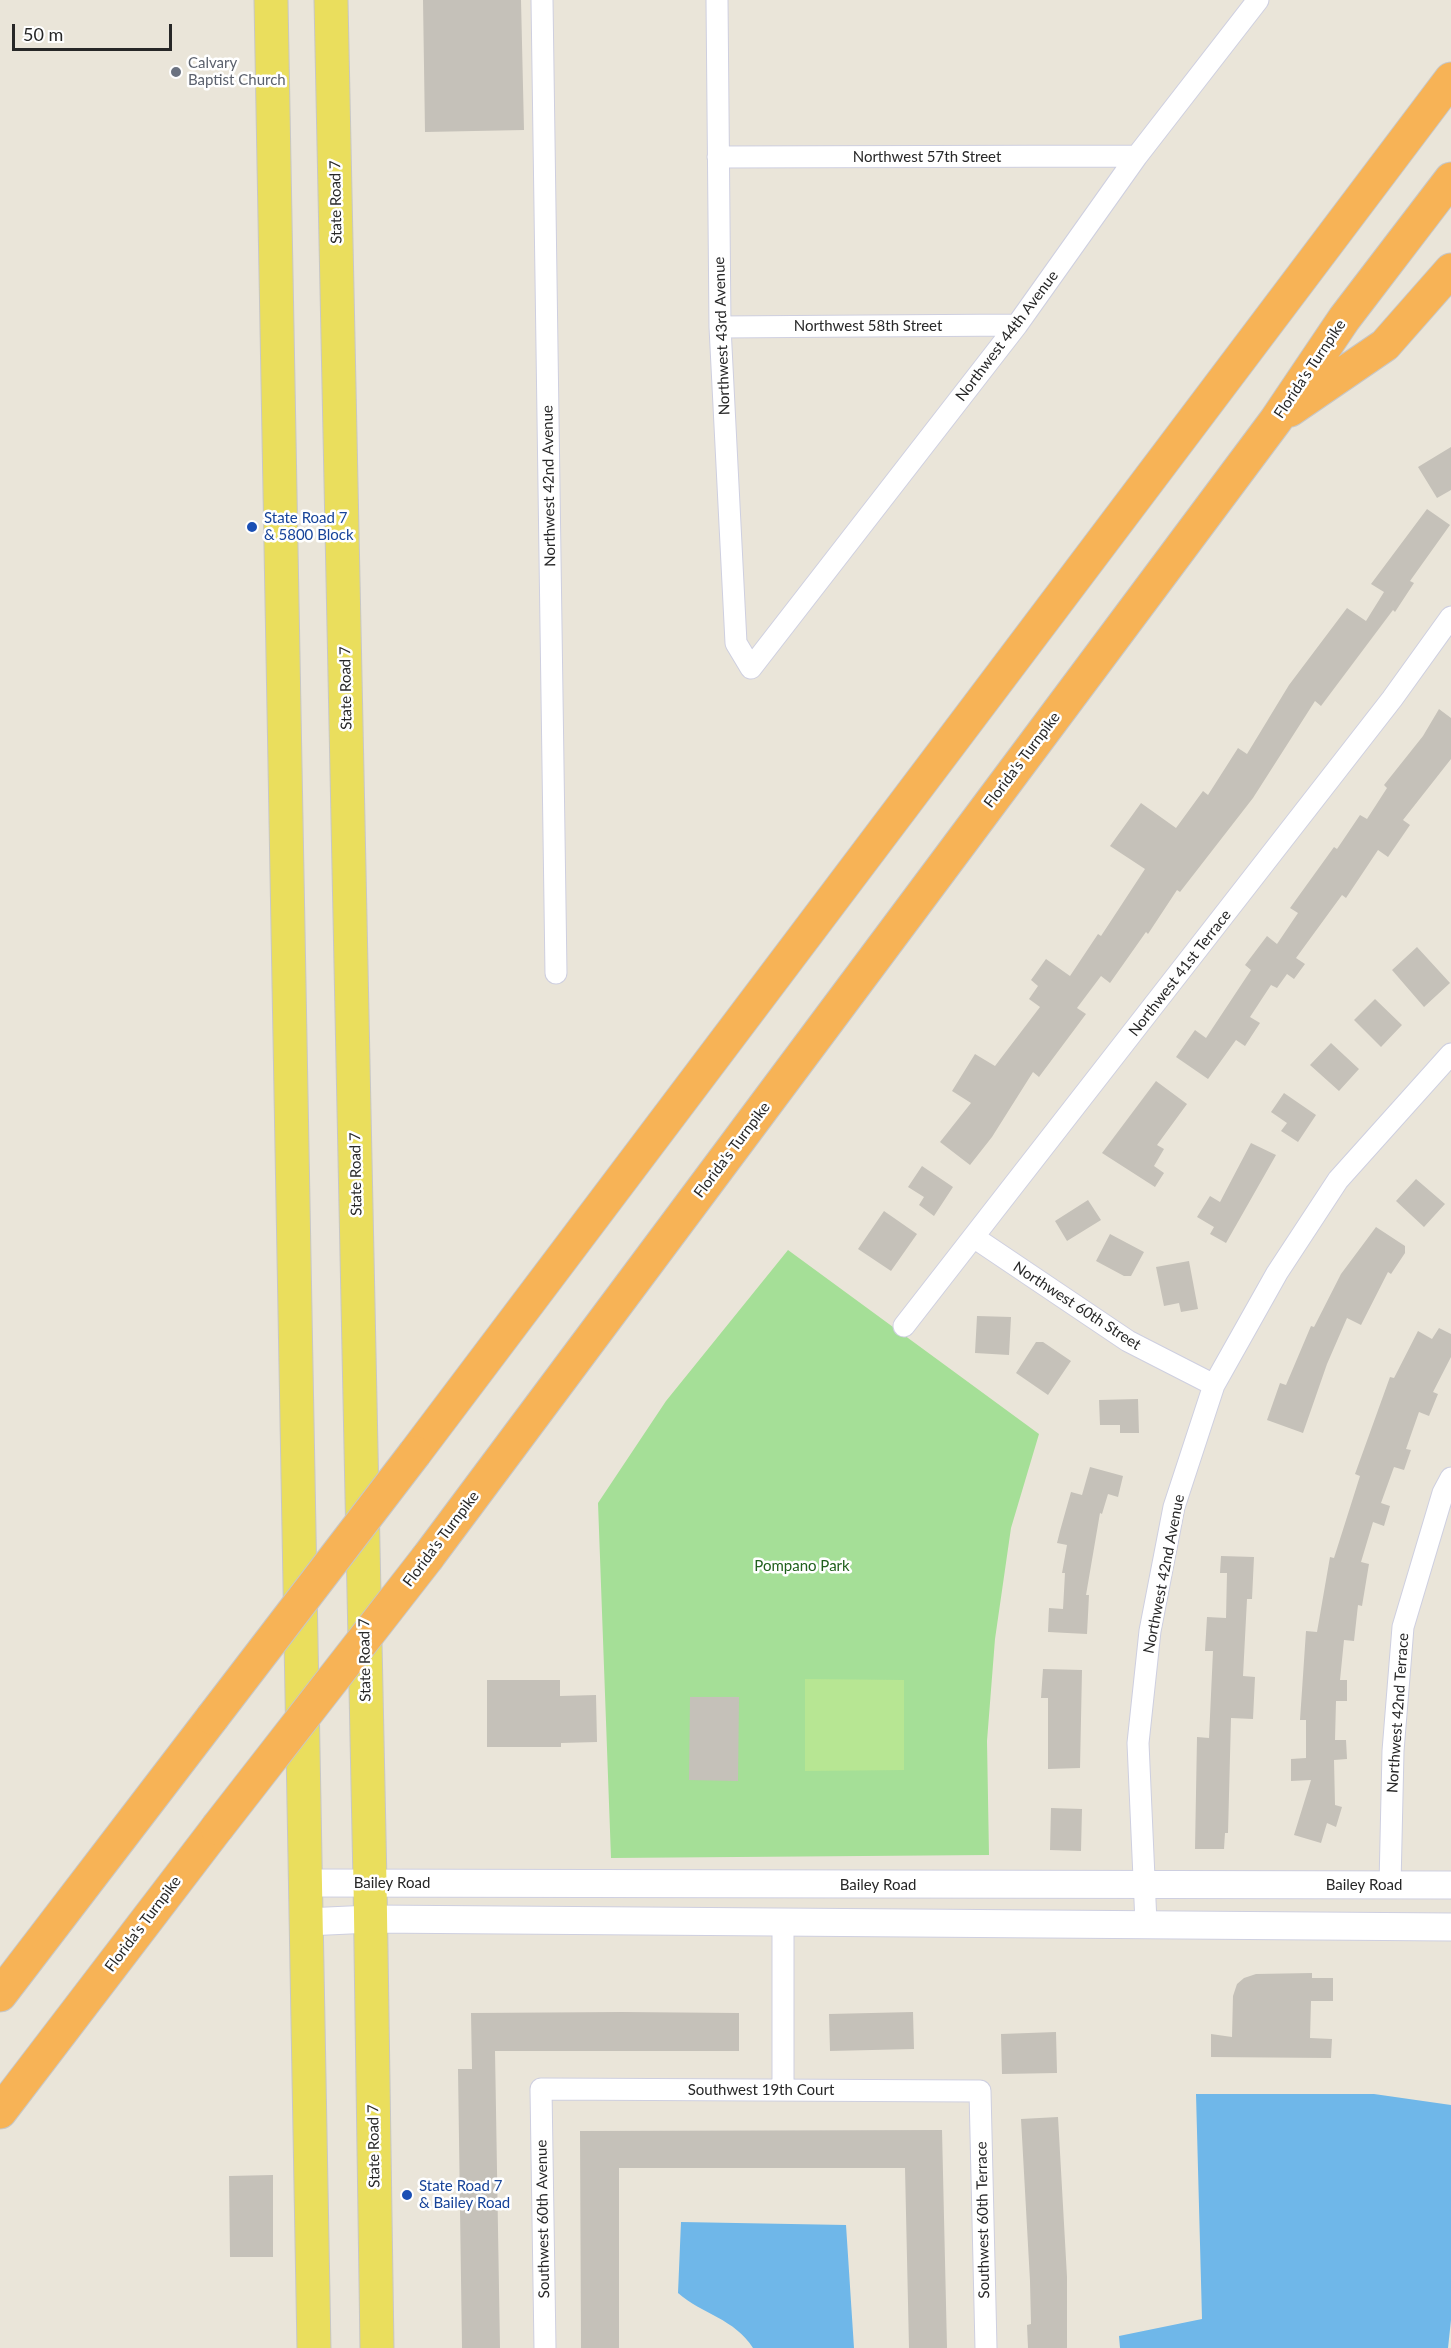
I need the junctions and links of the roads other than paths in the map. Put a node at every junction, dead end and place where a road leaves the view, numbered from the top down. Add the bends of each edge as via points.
1 (271, 0) edge
2 (332, 0) edge
3 (542, 0) edge
4 (717, 0) edge
5 (1258, 0) edge
6 (1451, 79) edge
7 (1137, 156) junction
8 (718, 157) junction
9 (1451, 179) edge
10 (1451, 270) edge
11 (1017, 325) junction
12 (720, 327) junction
13 (1276, 420) junction
14 (1451, 617) edge
15 (751, 668) joint
16 (556, 973) dead end
17 (1451, 1054) edge
18 (975, 1238) junction
19 (904, 1326) dead end
20 (1214, 1385) junction
21 (1451, 1478) edge
22 (370, 1882) junction
23 (305, 1883) junction
24 (957, 1885) junction
25 (1390, 1885) junction
26 (1143, 1886) junction
27 (1451, 1886) edge
28 (371, 1919) junction
29 (306, 1922) junction
30 (783, 1922) junction
31 (956, 1923) junction
32 (1146, 1923) junction
33 (1451, 1927) edge
34 (0, 1995) edge
35 (541, 2089) joint
36 (783, 2090) junction
37 (980, 2091) joint
38 (0, 2112) edge
39 (314, 2348) edge
40 (377, 2348) edge
41 (545, 2348) edge
42 (986, 2348) edge

1 - 23 main road
2 - 22 main road, State Road 7
3 - 16 street, Northwest 42nd Avenue
4 - 8 street, Northwest 43rd Avenue
5 - 7 street, Northwest 44th Avenue
6 - 34 highway, bridge via 415,1453
7 - 8 street, Northwest 57th Street
7 - 11 street, Northwest 44th Avenue
8 - 12 street, Northwest 43rd Avenue
9 - 13 highway, Florida's Turnpike via 1344,319
10 - 13 highway via 1385,345
11 - 12 street, Northwest 58th Street
11 - 15 street, Northwest 44th Avenue
12 - 15 street, Northwest 43rd Avenue via 736,643
13 - 38 highway, Florida's Turnpike, bridge via 428,1557
14 - 18 street, Northwest 41st Terrace
17 - 20 street, Northwest 42nd Avenue via 1338,1180 1277,1273
18 - 19 street, Northwest 41st Terrace
18 - 20 street, Northwest 60th Street via 1128,1341
20 - 26 street, Northwest 42nd Avenue via 1174,1508 1150,1631 1138,1743
21 - 25 street, Northwest 42nd Terrace via 1443,1493 1403,1627 1393,1751
22 - 23 street, Bailey Road
22 - 24 street, Bailey Road
22 - 28 main road, State Road 7
23 - 29 main road
24 - 26 street, Bailey Road
24 - 31 street
25 - 26 street, Bailey Road
25 - 27 street, Bailey Road
26 - 32 street, Northwest 42nd Avenue
28 - 29 street
28 - 30 street
28 - 40 main road, State Road 7
29 - 39 main road
30 - 31 street
30 - 36 street
31 - 32 street
32 - 33 street
35 - 36 street, Southwest 19th Court
35 - 41 street, Southwest 60th Avenue
36 - 37 street, Southwest 19th Court
37 - 42 street, Southwest 60th Terrace

